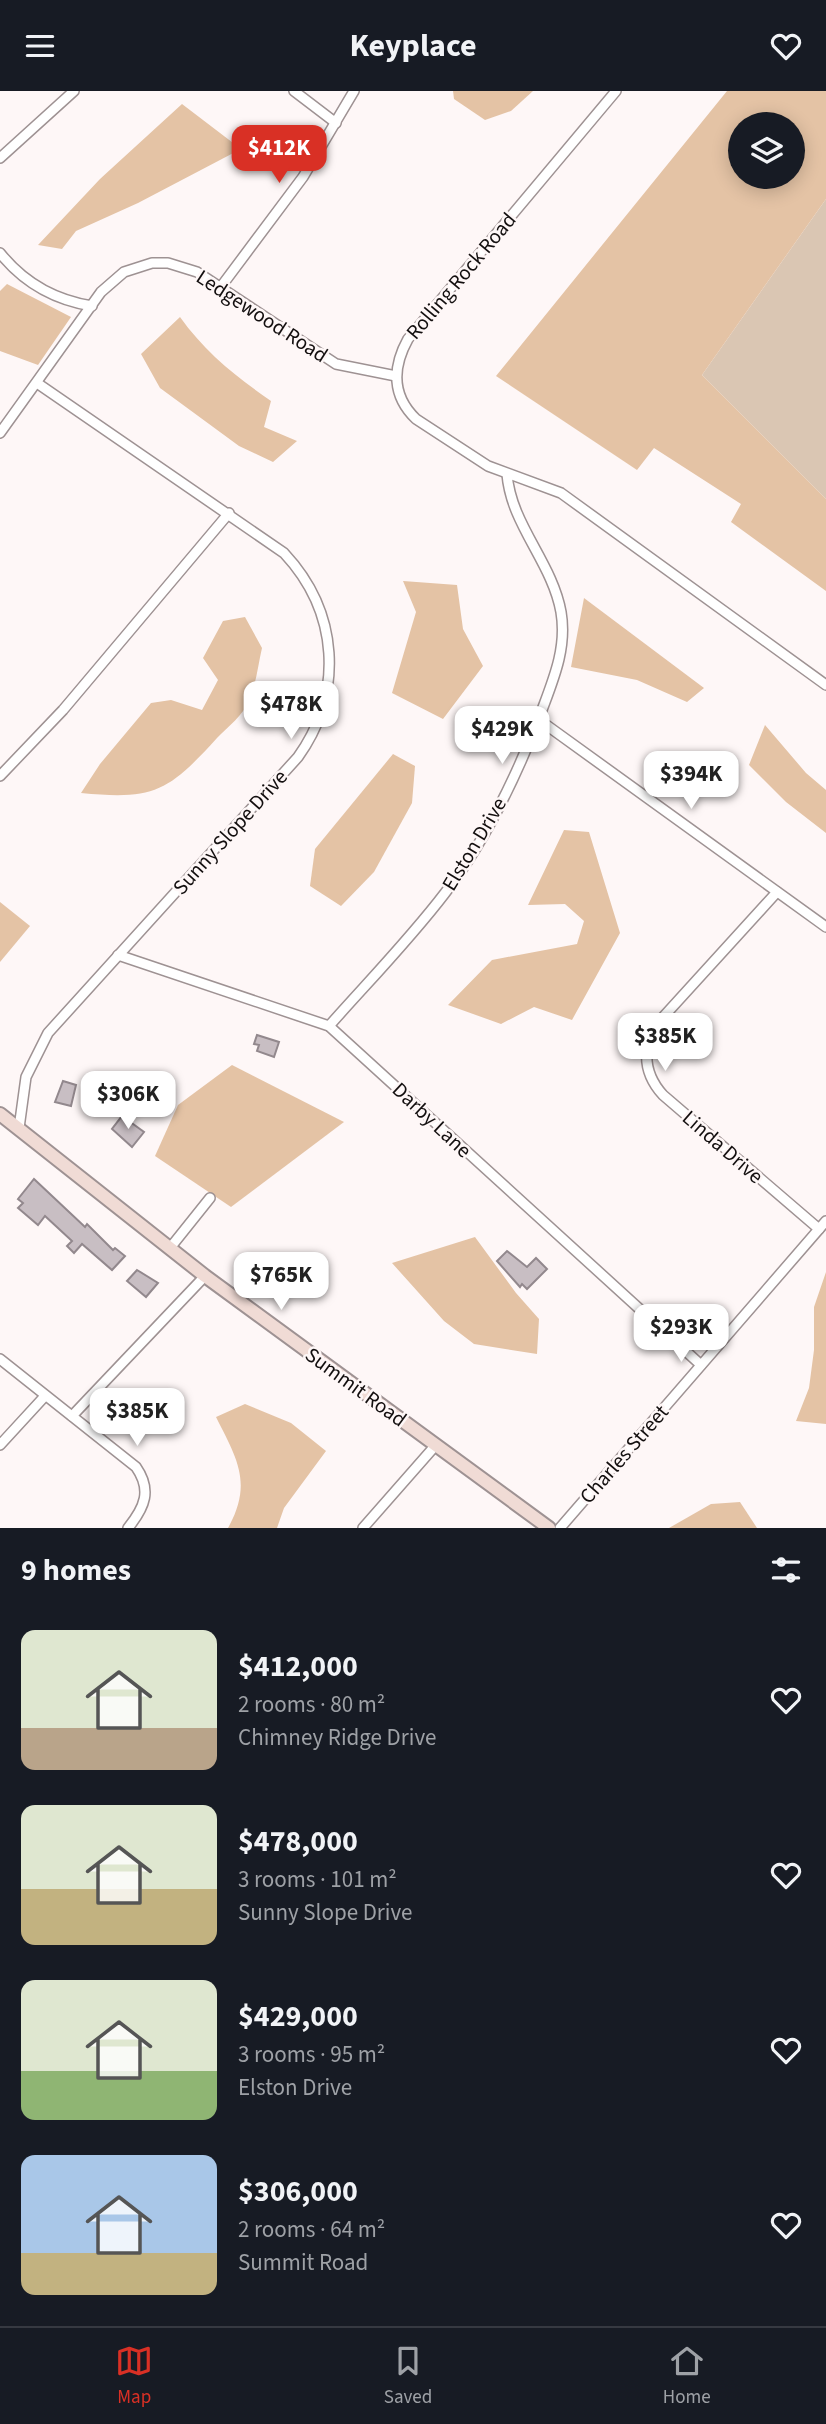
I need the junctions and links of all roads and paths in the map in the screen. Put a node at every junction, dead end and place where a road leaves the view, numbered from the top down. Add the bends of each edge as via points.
1 (74, 91) edge
2 (295, 91) edge
3 (354, 91) edge
4 (616, 91) edge
5 (336, 123) junction
6 (0, 158) edge
7 (0, 253) edge
8 (220, 288) junction
9 (92, 306) junction
10 (396, 376) junction
11 (37, 383) junction
12 (0, 433) edge
13 (507, 474) junction
14 (229, 513) junction
15 (826, 685) edge
16 (538, 719) junction
17 (0, 776) edge
18 (777, 892) junction
19 (826, 927) edge
20 (118, 955) junction
21 (329, 1026) junction
22 (0, 1114) edge
23 (19, 1128) junction
24 (210, 1198) dead end
25 (826, 1221) edge
26 (819, 1229) junction
27 (170, 1248) junction
28 (205, 1276) junction
29 (0, 1359) edge
30 (701, 1364) junction
31 (45, 1396) junction
32 (72, 1416) junction
33 (0, 1445) edge
34 (435, 1446) junction
35 (128, 1528) edge
36 (363, 1528) edge
37 (549, 1528) edge
38 (560, 1528) edge

1 - 6 street
2 - 5 street
3 - 5 street
4 - 10 street, Rolling Rock Road via 408,339
5 - 8 street via 303,177
7 - 9 street via 39,289
8 - 9 street, Ledgewood Road via 183,266 152,263 111,281
8 - 10 street, Ledgewood Road via 336,364
9 - 11 street, Ledgewood Road
10 - 13 street via 402,402 416,419
11 - 12 street, Ledgewood Road
11 - 14 street, Sunny Slope Drive
13 - 15 street via 562,493
13 - 16 street, Elston Drive via 512,506 561,611 561,656
14 - 17 street via 63,710
14 - 20 street, Sunny Slope Drive via 284,553 313,591 325,621 330,653 326,700 298,757
16 - 18 street
16 - 21 street, Elston Drive via 490,823 446,892
18 - 19 street
18 - 26 street, Linda Drive via 655,1026 647,1046 647,1067 663,1095
20 - 21 street, Darby Lane
20 - 23 street, Sunny Slope Drive via 39,1047 22,1093
21 - 30 street, Darby Lane
22 - 23 main road, Summit Road
23 - 27 main road, Summit Road
24 - 27 street
25 - 26 street, Charles Street
26 - 30 street, Charles Street
27 - 28 main road, Summit Road
28 - 32 street
28 - 34 main road, Summit Road
29 - 31 street
30 - 38 street, Charles Street
31 - 32 street
31 - 33 street
32 - 35 street via 143,1476 145,1503
34 - 36 street
34 - 37 main road, Summit Road

